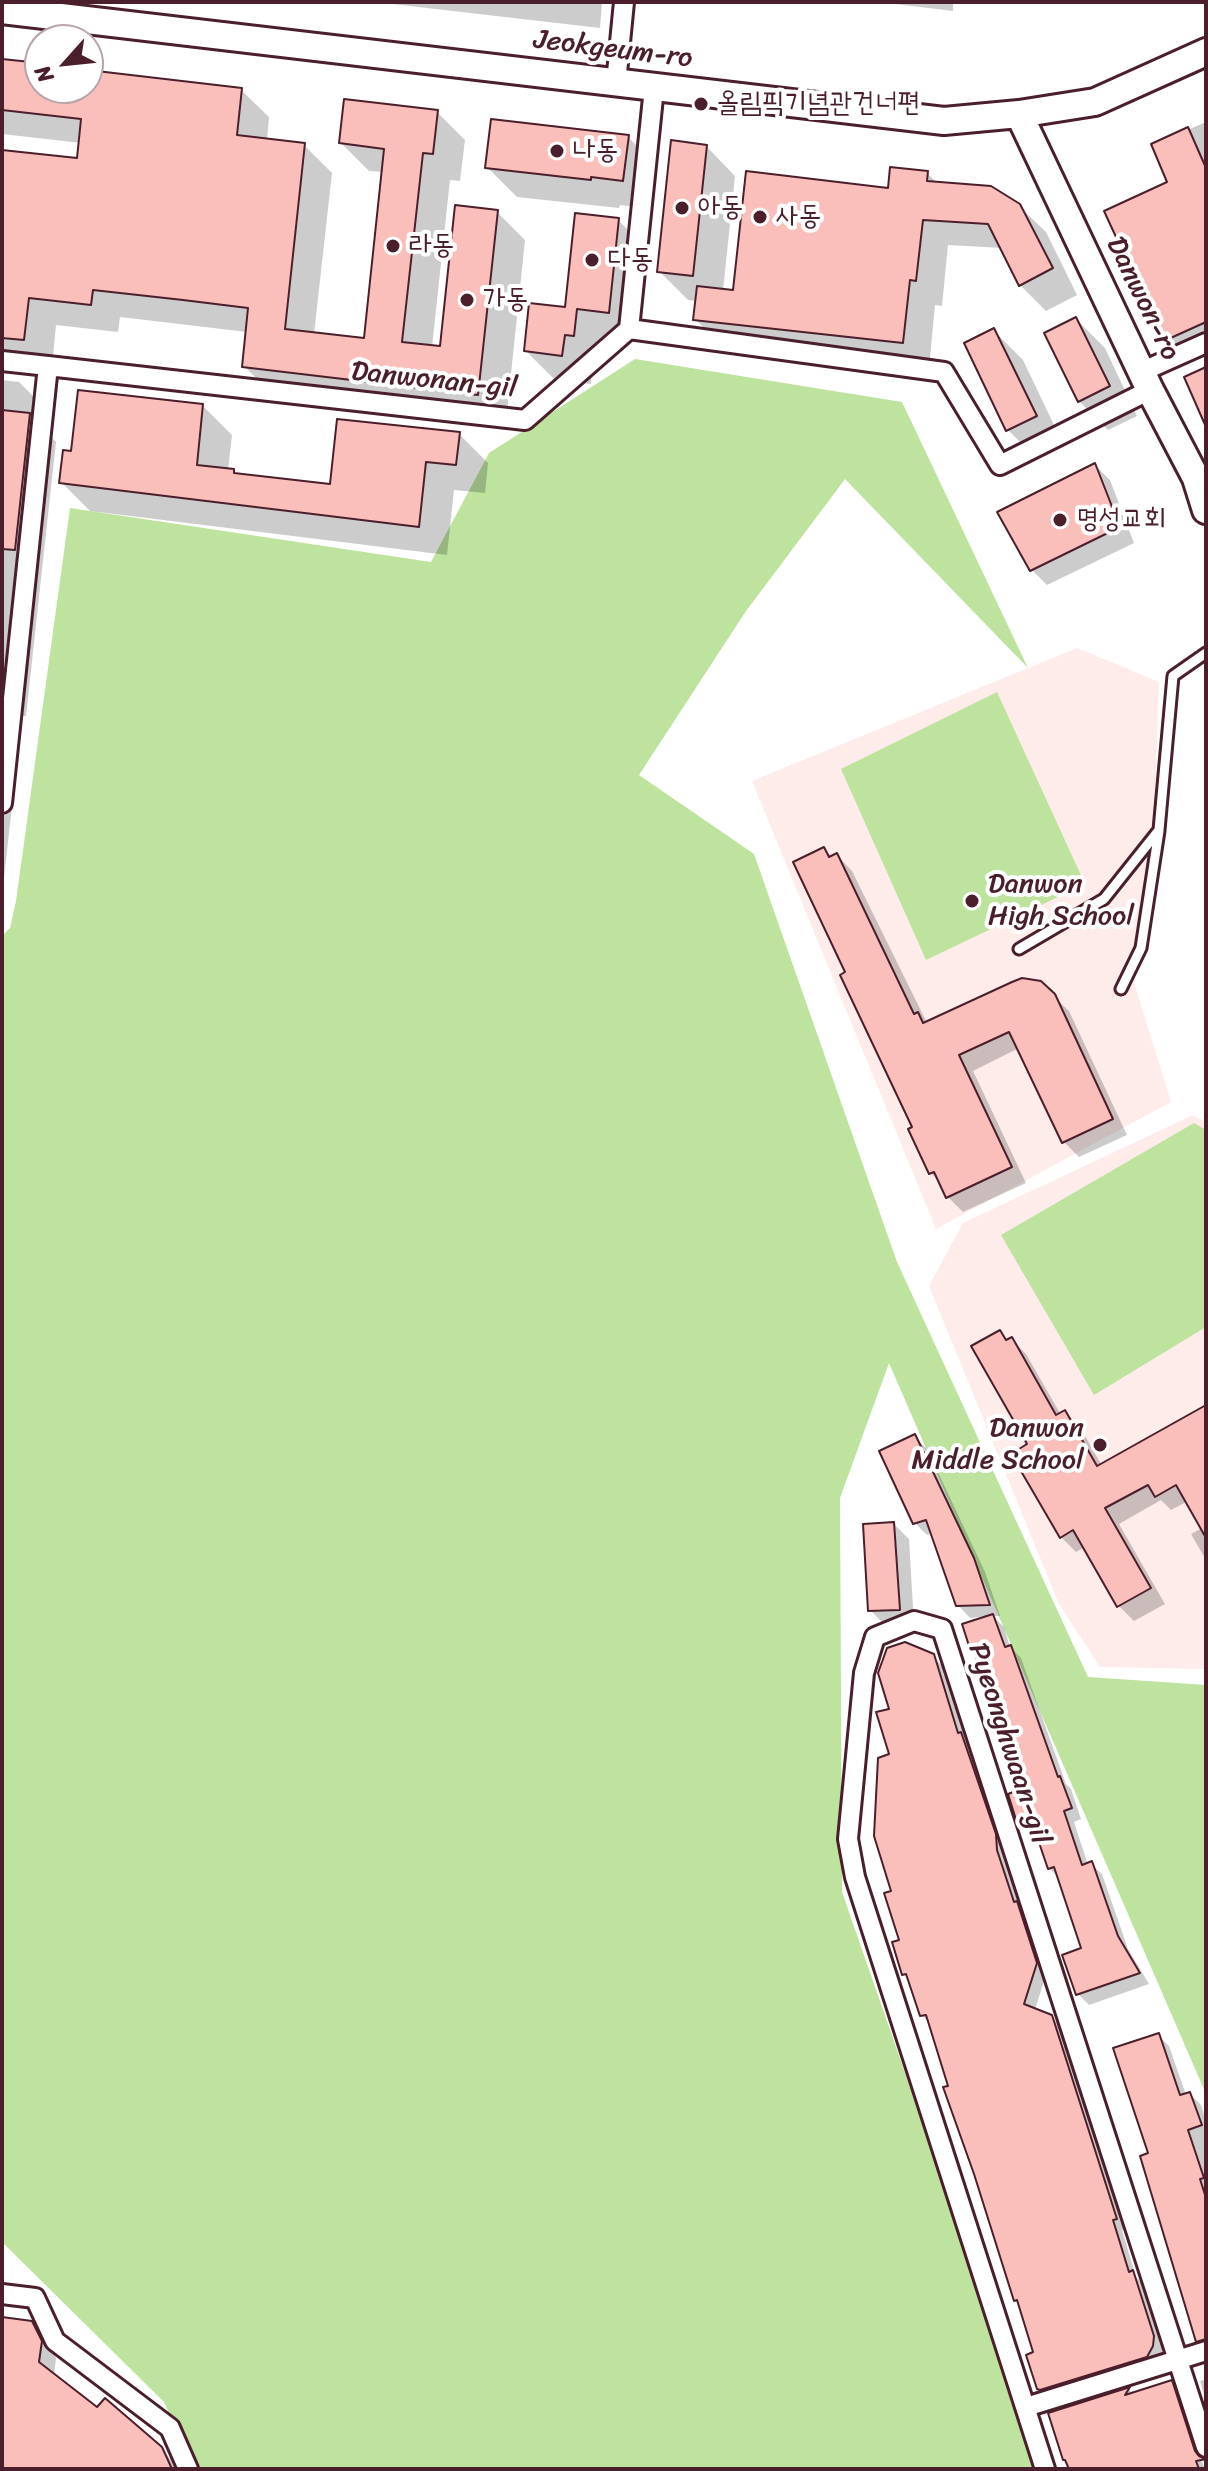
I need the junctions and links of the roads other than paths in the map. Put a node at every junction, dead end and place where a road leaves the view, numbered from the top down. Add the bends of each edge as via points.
1 (624, 2) edge
2 (2, 10) edge
3 (1206, 52) edge
4 (616, 83) junction
5 (654, 88) junction
6 (1019, 114) junction
7 (629, 329) junction
8 (1206, 343) edge
9 (2, 361) edge
10 (48, 366) junction
11 (1146, 381) junction
12 (1206, 510) edge
13 (1206, 653) edge
14 (2, 803) edge
15 (1159, 830) junction
16 (1019, 949) dead end
17 (1121, 989) dead end
18 (2, 2294) edge
19 (1206, 2351) edge
20 (1177, 2360) junction
21 (1026, 2407) junction
22 (1206, 2447) edge
23 (188, 2469) edge
24 (1045, 2469) edge

1 - 4 street
2 - 4 street, Jeokgeum-ro
3 - 6 street, Jeokgeum-ro via 1095,102
4 - 5 street, Jeokgeum-ro
5 - 6 street, Jeokgeum-ro via 944,121
5 - 7 street
6 - 11 street, Danwon-ro
7 - 10 street, Danwonan-gil via 525,420
7 - 11 street via 944,372 1000,465
8 - 11 street
9 - 10 street, Danwonan-gil
10 - 14 street
11 - 12 street, Danwon-ro via 1196,478
13 - 15 lane via 1173,676
15 - 16 lane via 1104,899
15 - 17 lane via 1141,948
18 - 23 street via 35,2298 55,2341 170,2428
19 - 20 street
20 - 21 street
20 - 21 street, Pyeonghwaan-gil via 942,1629 914,1621 875,1637 864,1673 848,1839 855,1877
20 - 22 street, Pyeonghwaan-gil
21 - 24 street, Pyeonghwaan-gil

